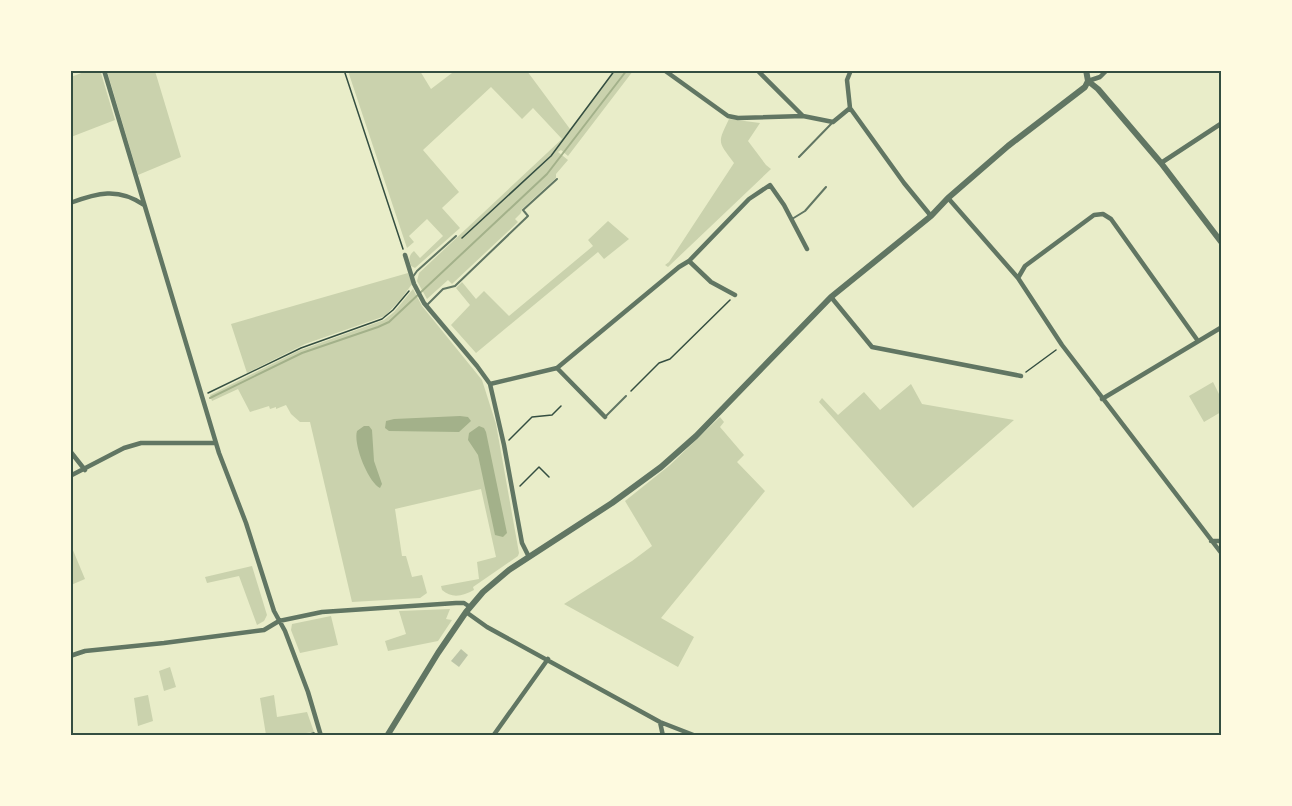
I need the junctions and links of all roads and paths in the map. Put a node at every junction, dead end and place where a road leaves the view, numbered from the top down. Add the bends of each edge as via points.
1 (78, 70) edge
2 (104, 70) edge
3 (344, 70) edge
4 (615, 70) edge
5 (664, 70) edge
6 (757, 70) edge
7 (851, 70) edge
8 (1086, 70) edge
9 (1107, 70) edge
10 (70, 73) edge
11 (1088, 81) junction
12 (850, 108) junction
13 (803, 116) junction
14 (833, 122) junction
15 (1221, 123) edge
16 (799, 158) dead end
17 (1161, 163) junction
18 (557, 179) dead end
19 (826, 187) dead end
20 (948, 198) junction
21 (70, 203) edge
22 (144, 205) junction
23 (931, 216) junction
24 (792, 219) junction
25 (456, 236) joint
26 (1221, 243) edge
27 (807, 249) dead end
28 (405, 255) joint
29 (689, 261) junction
30 (1018, 278) junction
31 (414, 283) junction
32 (735, 295) joint
33 (831, 297) junction
34 (425, 304) junction
35 (1221, 327) edge
36 (1198, 341) junction
37 (1062, 345) junction
38 (557, 368) junction
39 (1021, 376) joint
40 (490, 384) junction
41 (202, 396) junction
42 (626, 396) joint
43 (1102, 399) junction
44 (561, 406) dead end
45 (605, 417) joint
46 (216, 443) junction
47 (504, 445) junction
48 (70, 452) edge
49 (85, 470) junction
50 (70, 476) edge
51 (549, 477) dead end
52 (513, 493) junction
53 (1211, 541) junction
54 (1221, 541) edge
55 (1221, 554) edge
56 (529, 557) junction
57 (468, 609) junction
58 (279, 621) junction
59 (70, 656) edge
60 (548, 659) junction
61 (660, 722) junction
62 (310, 734) dead end
63 (300, 735) edge
64 (321, 735) edge
65 (387, 735) edge
66 (493, 735) edge
67 (663, 735) edge
68 (696, 735) edge

1 - 10 path
2 - 22 street
3 - 28 path
4 - 25 path via 557,150 468,235
5 - 13 street via 728,116
6 - 13 street
7 - 12 street via 847,80
8 - 11 street
9 - 11 street
11 - 17 street
11 - 20 street via 1086,87
12 - 14 street
12 - 23 street
13 - 14 street
14 - 16 lane
15 - 17 street
17 - 26 street
18 - 34 lane via 523,210 528,216 454,286
19 - 24 lane via 805,211
20 - 23 street
20 - 30 street
21 - 22 street via 100,192
22 - 41 street
23 - 33 street
24 - 27 street
24 - 29 street via 770,185 749,199
25 - 31 lane via 417,271
28 - 31 street
29 - 32 street via 711,282
29 - 38 street
30 - 36 street via 1025,266 1094,215 1103,214 1111,219
30 - 37 street
31 - 34 street
31 - 41 path via 386,317 301,348
32 - 42 path
33 - 39 street via 872,347
33 - 56 street via 661,467
34 - 40 street
35 - 36 street
36 - 43 street
37 - 39 path
37 - 43 street
38 - 40 street
38 - 45 street
40 - 47 street
41 - 46 street
42 - 45 lane
43 - 53 street
44 - 47 path via 552,415 532,417
46 - 49 street via 141,442
46 - 58 street
47 - 52 street
48 - 49 street
49 - 50 street
51 - 52 path via 539,467
52 - 56 street via 522,543
53 - 54 street
53 - 55 street
56 - 57 street
57 - 58 street via 464,603 456,603 339,610
57 - 60 street via 487,627
57 - 65 street
58 - 59 street via 264,630
58 - 64 street
60 - 61 street
60 - 66 street
61 - 67 street
61 - 68 street
62 - 63 path

